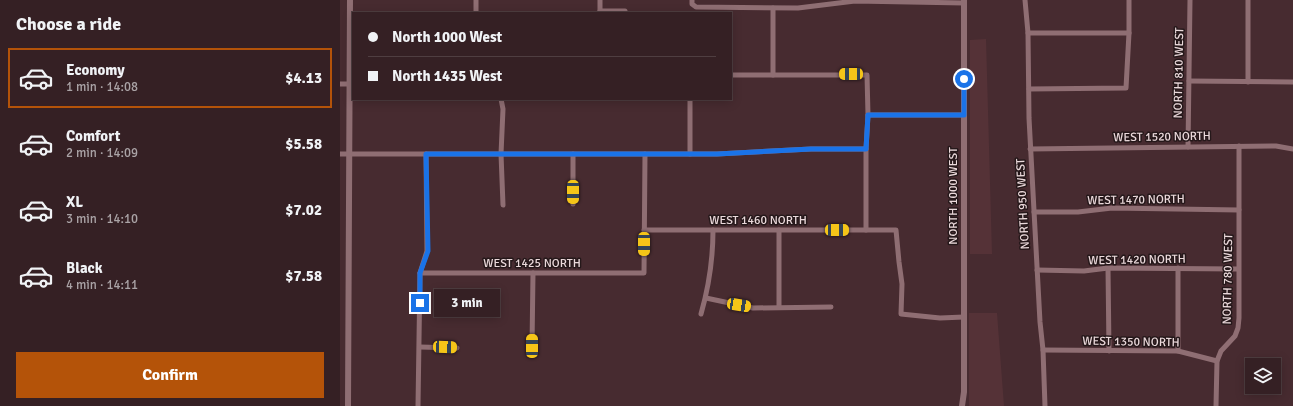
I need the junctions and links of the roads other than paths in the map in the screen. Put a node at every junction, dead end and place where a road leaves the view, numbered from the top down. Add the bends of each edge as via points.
1 (350, 0) edge
2 (476, 0) edge
3 (600, 0) edge
4 (1025, 0) edge
5 (1129, 0) edge
6 (1190, 0) edge
7 (1248, 0) edge
8 (964, 1) edge
9 (692, 2) edge
10 (773, 8) junction
11 (625, 11) dead end
12 (476, 12) edge
13 (600, 12) edge
14 (1028, 33) junction
15 (1129, 33) junction
16 (352, 63) edge
17 (732, 75) edge
18 (773, 75) junction
19 (1189, 81) junction
20 (1248, 82) junction
21 (1293, 82) edge
22 (340, 84) edge
23 (350, 84) junction
24 (1029, 89) junction
25 (501, 100) edge
26 (690, 100) edge
27 (868, 115) junction
28 (964, 115) junction
29 (1239, 146) junction
30 (1188, 147) junction
31 (866, 149) junction
32 (1030, 149) junction
33 (1293, 149) edge
34 (340, 154) edge
35 (349, 154) junction
36 (426, 154) junction
37 (501, 154) junction
38 (573, 154) junction
39 (645, 154) junction
40 (690, 154) junction
41 (573, 204) dead end
42 (503, 205) dead end
43 (1239, 210) junction
44 (1034, 212) junction
45 (644, 230) junction
46 (713, 230) junction
47 (779, 230) junction
48 (866, 230) junction
49 (1108, 268) junction
50 (1178, 268) junction
51 (1238, 269) junction
52 (1037, 270) junction
53 (420, 273) junction
54 (533, 273) junction
55 (706, 298) junction
56 (779, 307) junction
57 (831, 307) dead end
58 (701, 314) dead end
59 (964, 317) junction
60 (532, 346) dead end
61 (420, 347) junction
62 (457, 348) dead end
63 (1043, 350) junction
64 (1109, 351) junction
65 (1178, 351) junction
66 (1217, 361) junction
67 (964, 392) junction
68 (348, 406) edge
69 (418, 406) edge
70 (962, 406) edge
71 (967, 406) edge
72 (1045, 406) edge
73 (1216, 406) edge

1 - 16 street
2 - 12 street
3 - 13 street
4 - 14 street, NORTH 950 WEST
5 - 15 street
6 - 19 street, NORTH 810 WEST
7 - 20 street
8 - 10 street via 855,1 813,7
8 - 28 street, NORTH 1000 WEST
9 - 10 street via 696,7
10 - 18 street
11 - 13 street
14 - 15 street
14 - 24 street, NORTH 950 WEST
15 - 24 street via 1126,88
16 - 23 street
17 - 18 street
18 - 27 street via 867,74
19 - 20 street
19 - 30 street, NORTH 810 WEST
20 - 21 street
22 - 23 street
23 - 35 street
24 - 32 street, NORTH 950 WEST
25 - 37 street
26 - 40 street
27 - 28 street
27 - 31 street
28 - 59 street, NORTH 1000 WEST
29 - 30 street, WEST 1520 NORTH
29 - 33 street, WEST 1520 NORTH via 1276,146
29 - 43 street, NORTH 780 WEST
30 - 32 street, WEST 1520 NORTH
31 - 40 street
31 - 48 street
32 - 44 street, NORTH 950 WEST
34 - 35 street
35 - 36 street
35 - 68 street
36 - 37 street
36 - 53 street via 428,251
37 - 38 street
37 - 42 street
38 - 39 street
38 - 41 street
39 - 40 street
39 - 45 street
43 - 44 street, WEST 1470 NORTH via 1112,208 1078,212
43 - 51 street, NORTH 780 WEST
44 - 52 street, NORTH 950 WEST
45 - 46 street, WEST 1460 NORTH
45 - 54 street, WEST 1425 NORTH via 644,273
46 - 47 street, WEST 1460 NORTH
46 - 55 street
47 - 48 street, WEST 1460 NORTH
47 - 56 street
48 - 59 street, WEST 1460 NORTH via 896,230 902,284 901,314 940,318
49 - 50 street, WEST 1420 NORTH
49 - 52 street, WEST 1420 NORTH via 1084,271
49 - 64 street
50 - 51 street, WEST 1420 NORTH
50 - 65 street
51 - 66 street, NORTH 780 WEST via 1238,328
52 - 63 street, NORTH 950 WEST
53 - 54 street, WEST 1425 NORTH
53 - 61 street
54 - 60 street
55 - 56 street via 753,308
55 - 58 street
56 - 57 street
59 - 67 street, NORTH 1000 WEST
61 - 62 street
61 - 69 street
63 - 64 street, WEST 1350 NORTH
63 - 72 street, NORTH 950 WEST
64 - 65 street, WEST 1350 NORTH
65 - 66 street, WEST 1350 NORTH
66 - 73 street
67 - 70 street, NORTH 1000 WEST
67 - 71 street, NORTH 1000 WEST

